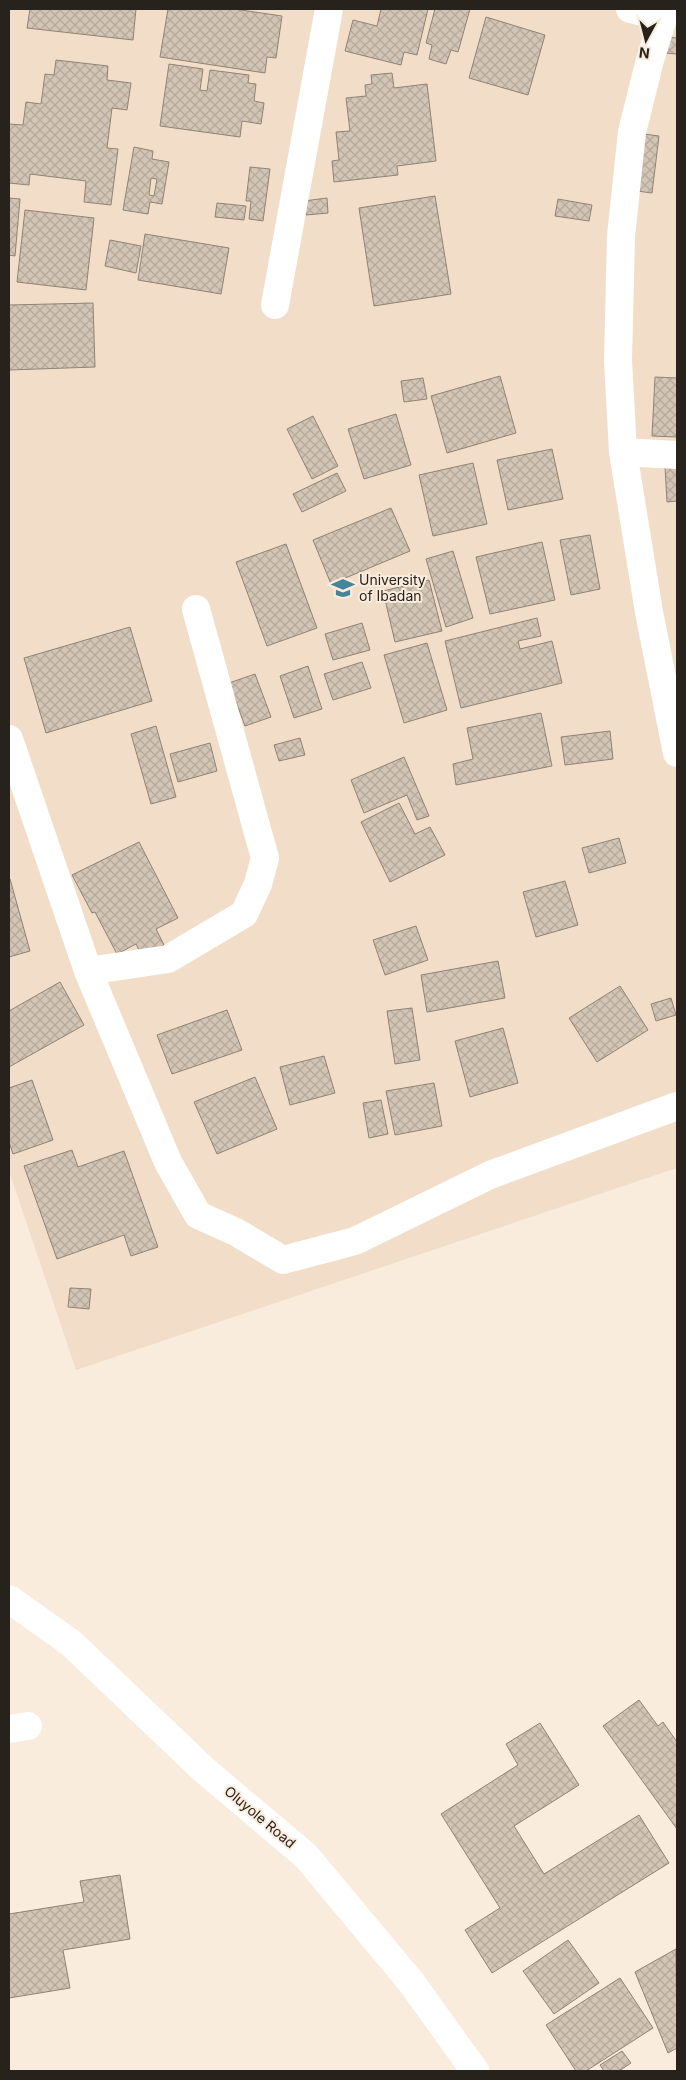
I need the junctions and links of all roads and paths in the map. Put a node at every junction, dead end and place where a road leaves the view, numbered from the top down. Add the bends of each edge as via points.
1 (329, 9) edge
2 (630, 9) edge
3 (665, 13) edge
4 (275, 305) dead end
5 (623, 452) junction
6 (677, 456) edge
7 (196, 609) dead end
8 (9, 739) edge
9 (677, 753) edge
10 (88, 972) junction
11 (677, 1106) edge
12 (9, 1599) edge
13 (475, 2071) edge

1 - 4 street
2 - 3 street
3 - 5 street via 632,132 621,236 618,361
5 - 6 street
5 - 9 street via 649,612
7 - 10 street via 266,858 244,914 168,959
8 - 10 street
10 - 11 street via 168,1162 198,1215 236,1232 283,1260 355,1241 490,1175
12 - 13 street, Oluyole Road via 71,1643 203,1769 306,1856 411,1982

